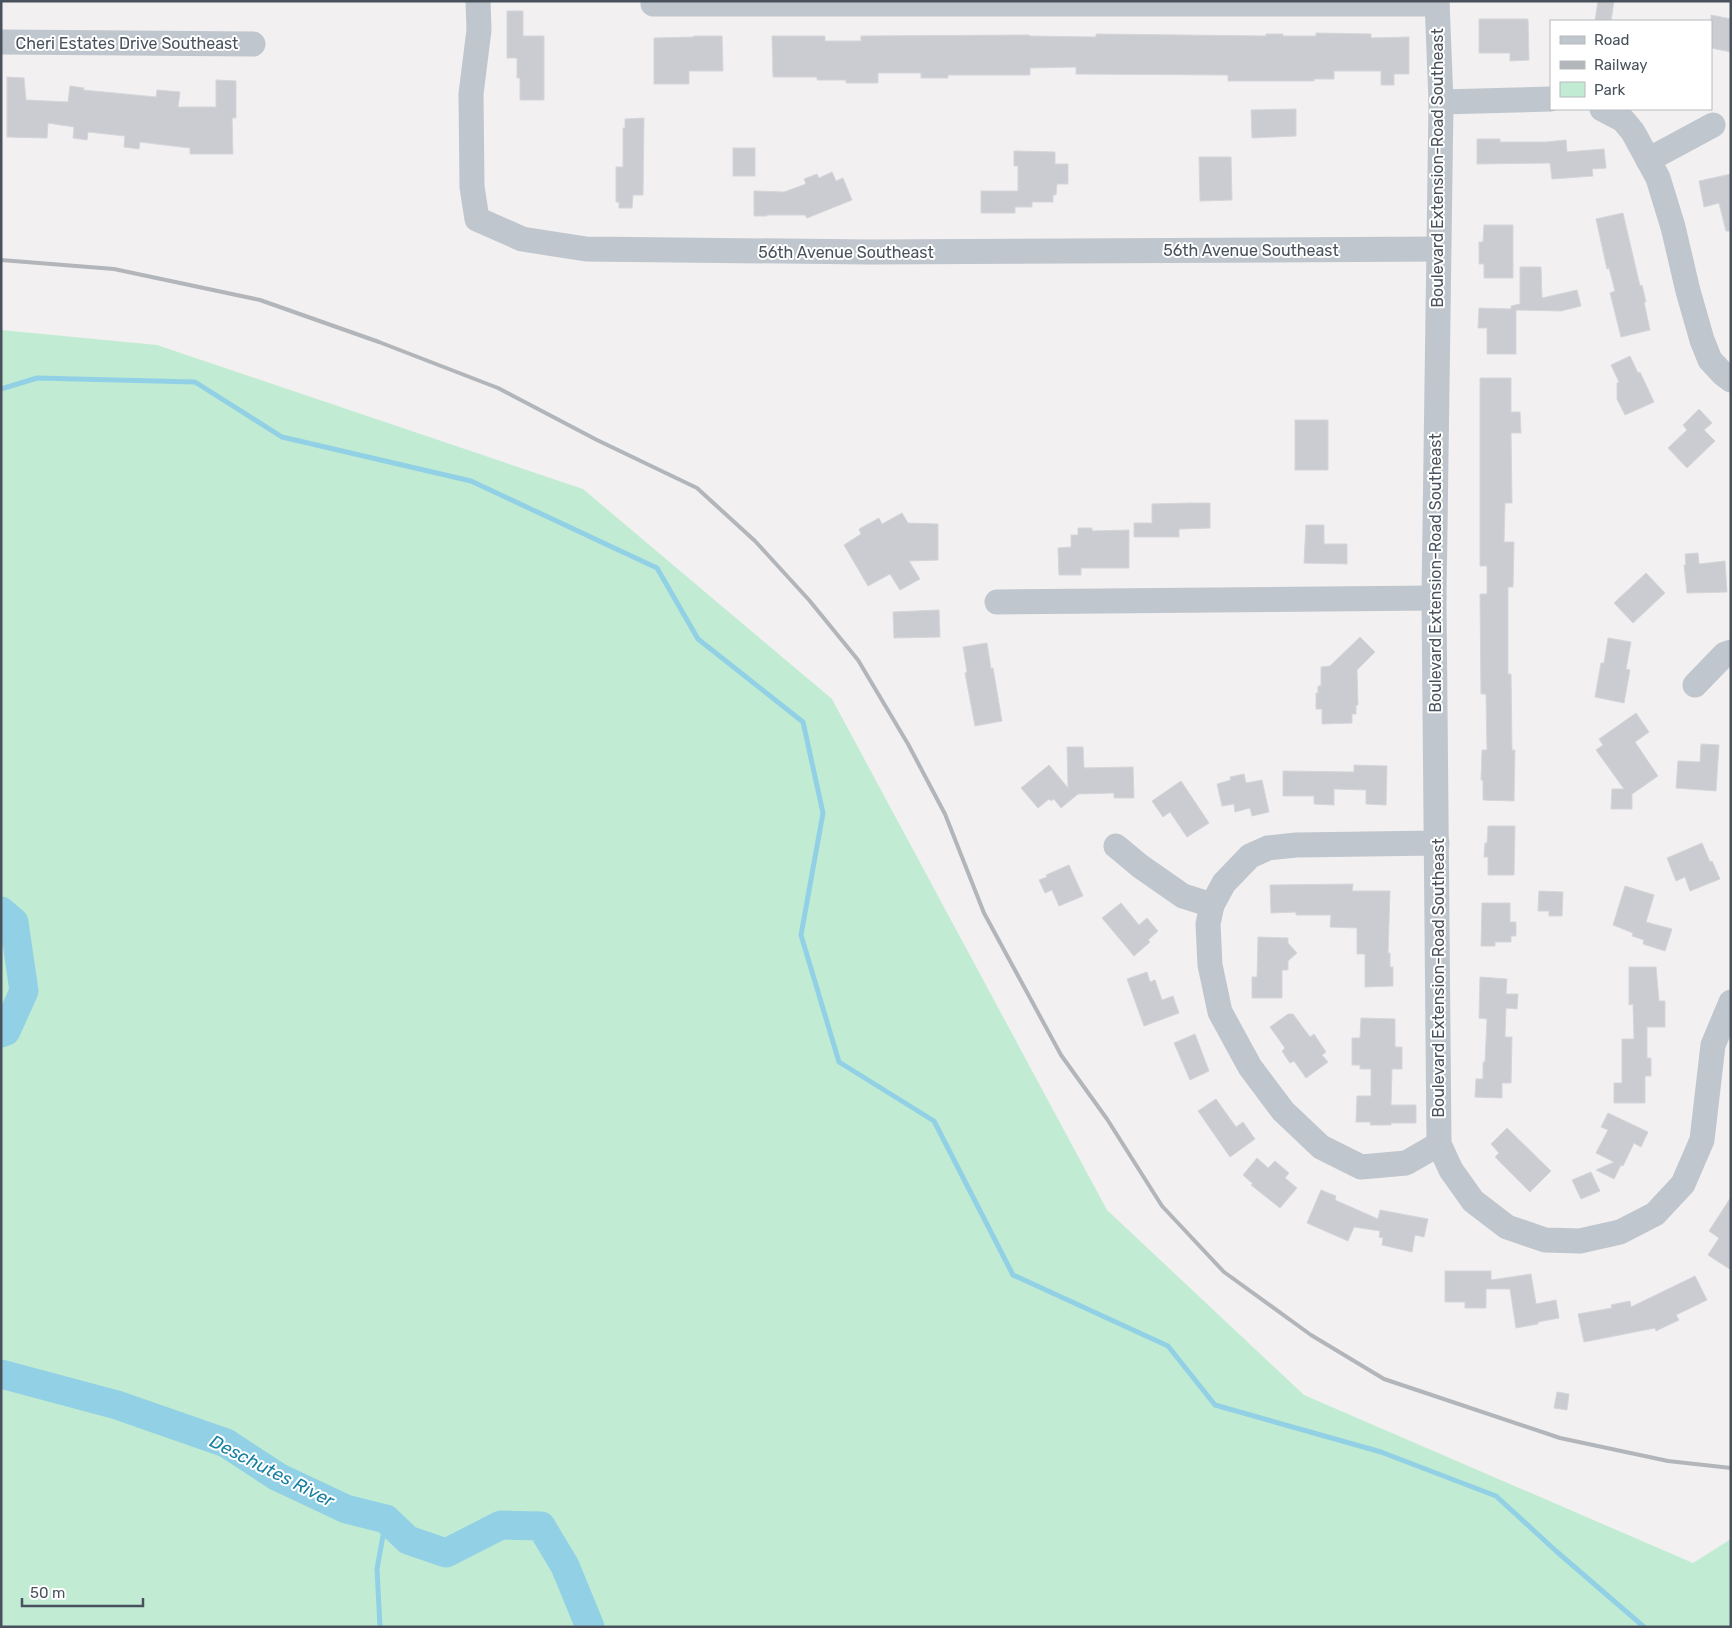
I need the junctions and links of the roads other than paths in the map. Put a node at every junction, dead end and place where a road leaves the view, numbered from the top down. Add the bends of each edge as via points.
1 (478, 1) edge
2 (1437, 3) edge
3 (653, 4) dead end
4 (1, 42) edge
5 (253, 44) dead end
6 (1550, 99) edge
7 (1441, 102) junction
8 (1604, 110) edge
9 (1713, 125) dead end
10 (1648, 160) junction
11 (1438, 249) junction
12 (1731, 380) edge
13 (1434, 598) junction
14 (997, 602) dead end
15 (1731, 652) edge
16 (1695, 685) dead end
17 (1437, 843) junction
18 (1116, 846) dead end
19 (1212, 905) junction
20 (1731, 1002) edge
21 (1439, 1144) junction

1 - 11 street, 56th Avenue Southeast via 471,94 472,187 477,219 522,239 586,249 740,251
2 - 3 street
2 - 7 street, Boulevard Extension-Road Southeast
4 - 5 street, Cheri Estates Drive Southeast
6 - 7 street
7 - 11 street, Boulevard Extension-Road Southeast
8 - 10 street via 1623,120
9 - 10 street
10 - 12 street via 1658,178 1673,227 1702,340 1710,360
11 - 13 street, Boulevard Extension-Road Southeast
13 - 14 street
13 - 17 street, Boulevard Extension-Road Southeast
15 - 16 street via 1725,654
17 - 19 street via 1268,848 1250,856 1224,883
17 - 21 street, Boulevard Extension-Road Southeast
18 - 19 street via 1183,896
19 - 21 street via 1208,924 1210,965 1220,1012 1250,1067 1283,1111 1321,1147 1361,1167 1406,1163
20 - 21 street via 1713,1045 1702,1140 1683,1184 1655,1214 1620,1232 1580,1241 1545,1240 1507,1227 1472,1201 1451,1170

